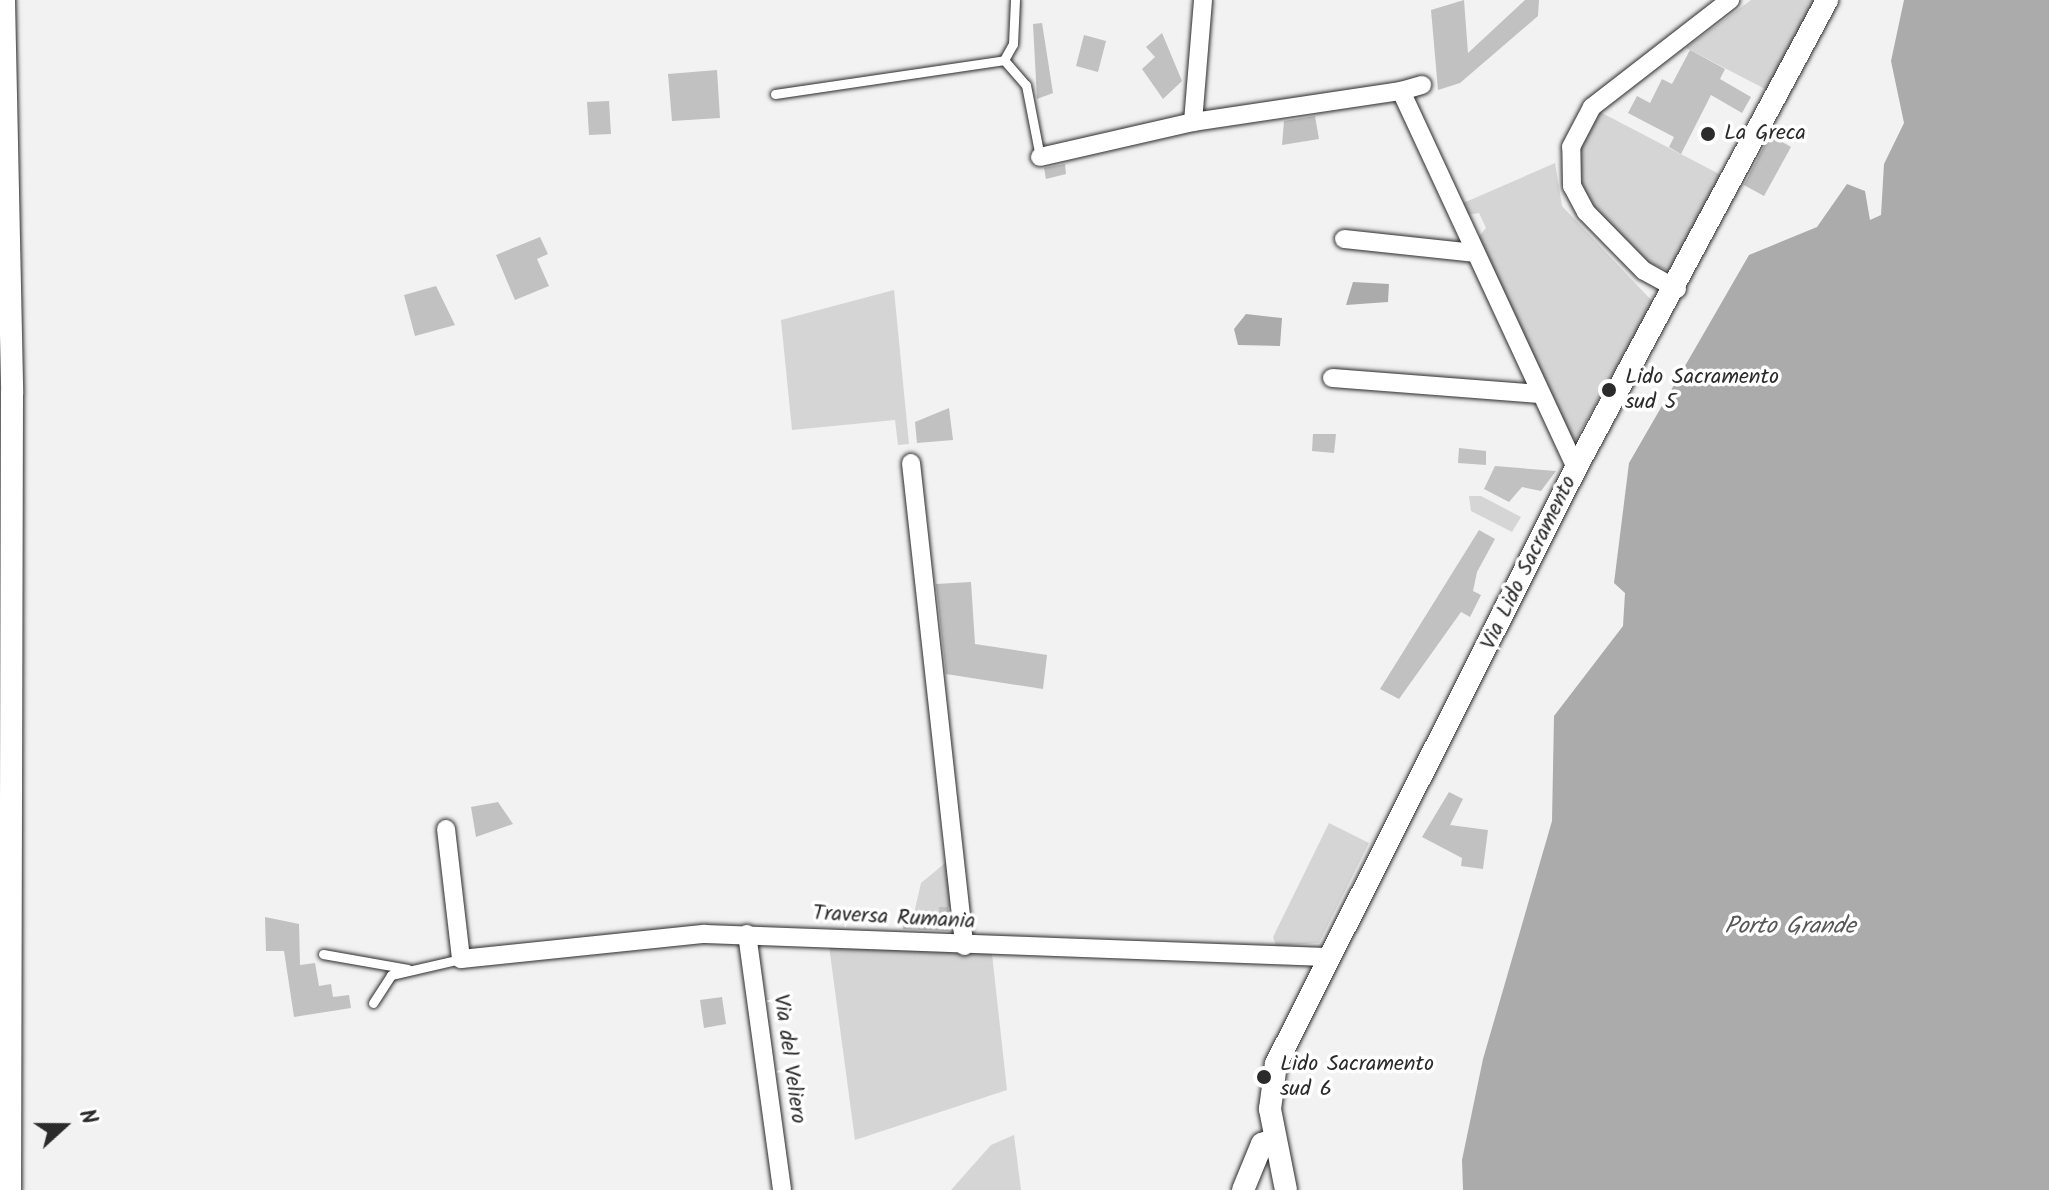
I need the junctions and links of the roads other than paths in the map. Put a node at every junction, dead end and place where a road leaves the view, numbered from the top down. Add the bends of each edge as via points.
1 (4, 0) edge
2 (1015, 0) edge
3 (1203, 0) edge
4 (1730, 0) edge
5 (1827, 0) edge
6 (1004, 60) junction
7 (1422, 85) dead end
8 (1401, 91) junction
9 (775, 94) dead end
10 (1193, 122) junction
11 (1040, 157) joint
12 (1344, 239) dead end
13 (1474, 253) junction
14 (1677, 289) junction
15 (1332, 378) dead end
16 (1540, 394) junction
17 (911, 463) dead end
18 (1576, 468) junction
19 (446, 829) dead end
20 (747, 934) junction
21 (964, 946) junction
22 (323, 954) dead end
23 (1326, 957) junction
24 (461, 959) junction
25 (412, 969) junction
26 (3, 1000) edge
27 (373, 1003) dead end
28 (1275, 1139) junction
29 (10, 1190) edge
30 (782, 1190) edge
31 (1243, 1190) edge
32 (1286, 1190) edge

1 - 26 street via 12,393
2 - 6 lane via 1013,44
3 - 10 street
4 - 14 street via 1592,107 1571,147 1572,186 1586,212 1644,271
5 - 14 street, Via Lido Sacramento
6 - 9 lane
6 - 11 lane via 1026,85
7 - 8 street
8 - 10 street
8 - 13 street
10 - 11 street
12 - 13 street
13 - 16 street
14 - 18 street, Via Lido Sacramento
15 - 16 street
16 - 18 street
17 - 21 street
18 - 23 street, Via Lido Sacramento
19 - 24 street
20 - 21 street, Traversa Rumania
20 - 24 street, Traversa Rumania via 658,935
20 - 30 street, Via del Veliero
21 - 23 street, Traversa Rumania
22 - 25 lane
23 - 28 street, Via Lido Sacramento via 1276,1064
24 - 25 lane
25 - 27 lane via 391,975
26 - 29 street
28 - 31 street via 1262,1144
28 - 32 street, Via Lido Sacramento

